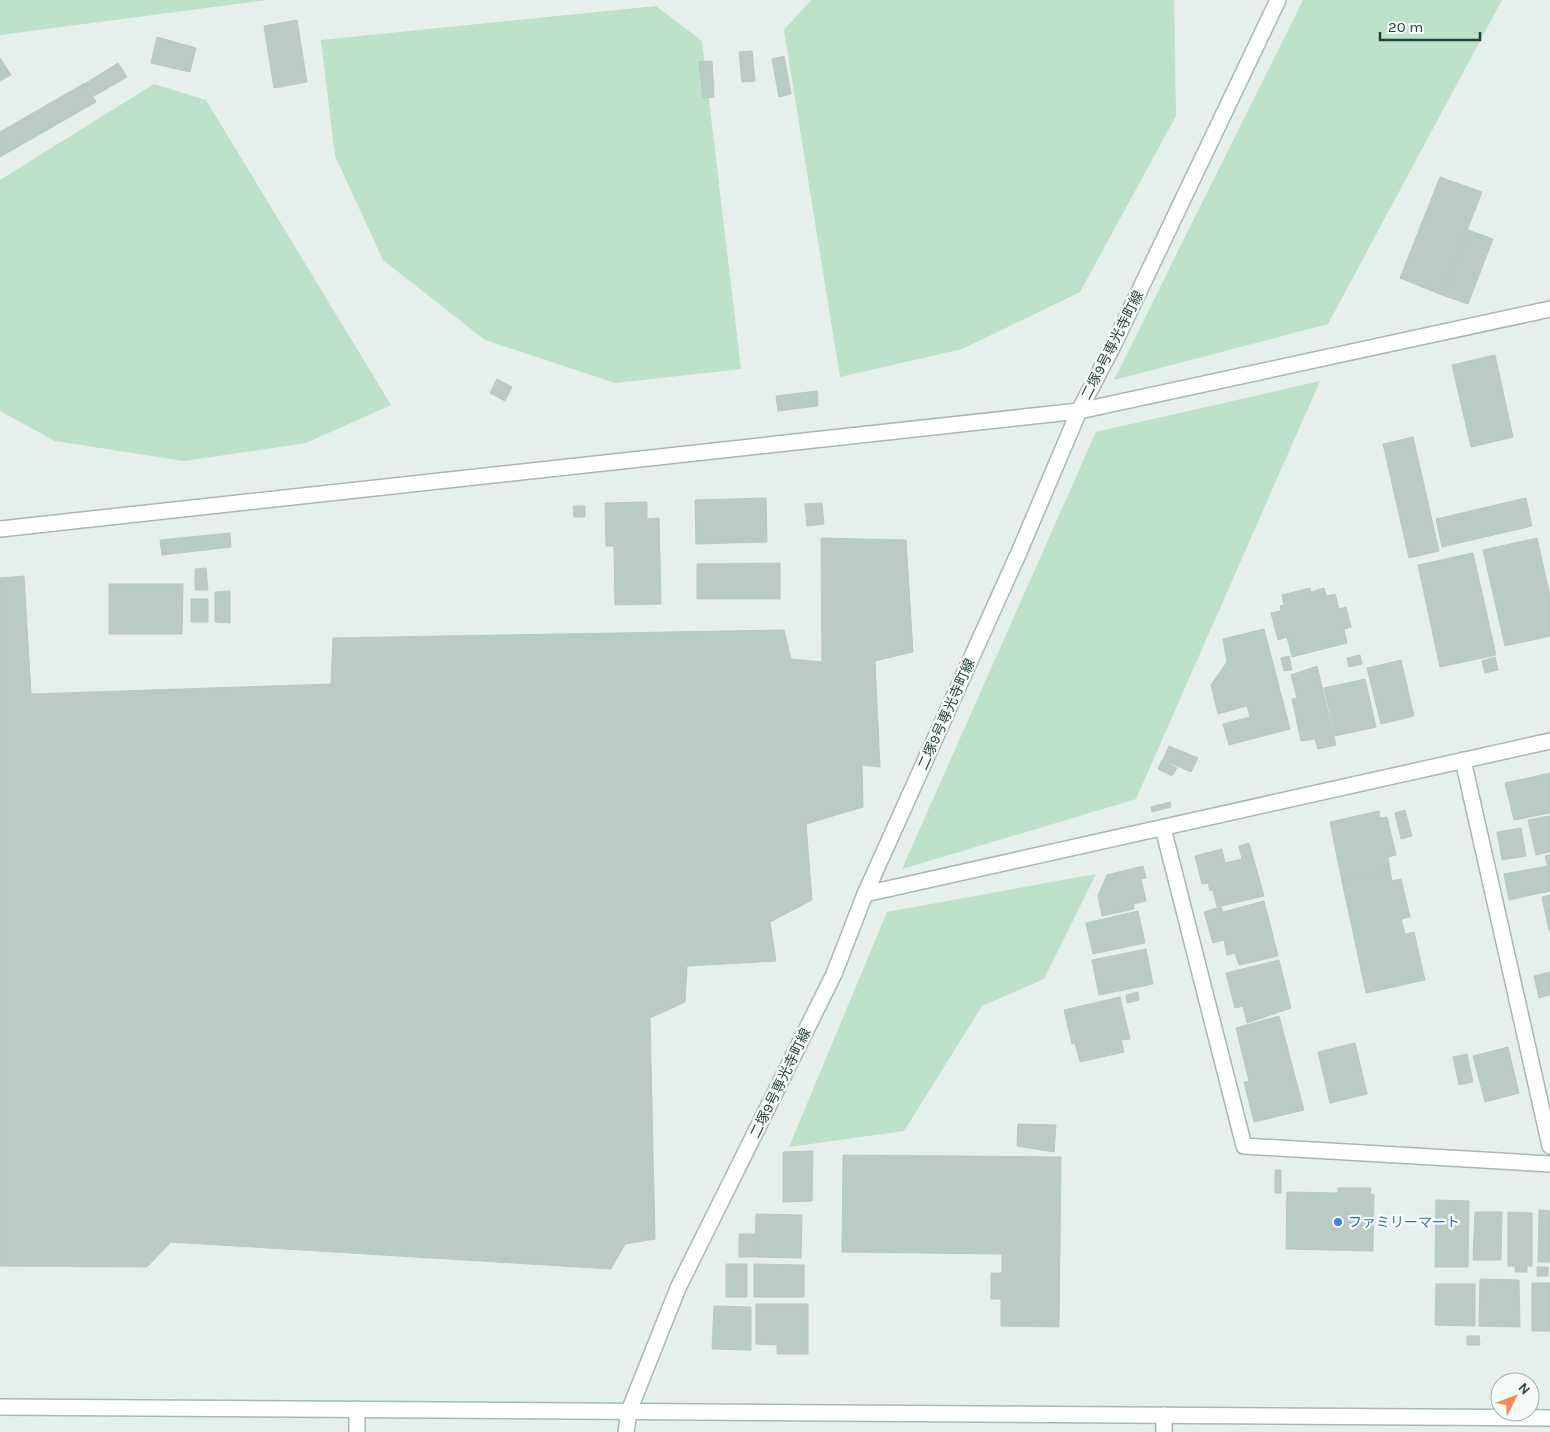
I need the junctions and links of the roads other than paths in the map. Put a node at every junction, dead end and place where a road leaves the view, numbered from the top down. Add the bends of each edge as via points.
1 (1278, 0) edge
2 (1550, 309) edge
3 (1078, 411) junction
4 (0, 529) edge
5 (1550, 740) edge
6 (1464, 760) junction
7 (1163, 828) junction
8 (865, 894) junction
9 (1550, 1146) edge
10 (1550, 1164) edge
11 (0, 1406) edge
12 (357, 1409) junction
13 (629, 1411) junction
14 (1164, 1415) junction
15 (1550, 1418) edge
16 (357, 1432) edge
17 (626, 1432) edge
18 (1164, 1432) edge

1 - 3 street, 二塚9号専光寺町線 via 1113,346
2 - 3 street
3 - 4 street
3 - 8 street, 二塚9号専光寺町線 via 1020,550
5 - 6 street
6 - 7 street
6 - 9 street
7 - 8 street
7 - 10 street via 1244,1146
8 - 13 street, 二塚9号専光寺町線 via 834,974 678,1288
11 - 12 street
12 - 13 street
12 - 16 street
13 - 14 street
13 - 17 street, 二塚9号専光寺町線
14 - 15 street
14 - 18 street

